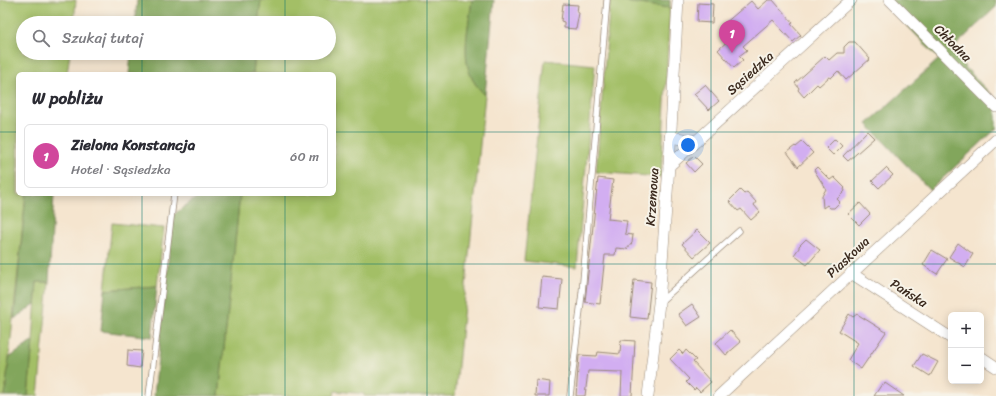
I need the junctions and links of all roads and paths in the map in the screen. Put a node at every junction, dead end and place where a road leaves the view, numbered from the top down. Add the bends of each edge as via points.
1 (607, 0) edge
2 (678, 0) edge
3 (851, 0) edge
4 (890, 0) edge
5 (996, 107) edge
6 (670, 136) junction
7 (996, 140) edge
8 (696, 141) junction
9 (669, 166) junction
10 (174, 196) edge
11 (738, 231) dead end
12 (851, 273) junction
13 (659, 303) junction
14 (948, 336) edge
15 (984, 359) edge
16 (996, 367) edge
17 (150, 396) edge
18 (570, 396) edge
19 (648, 396) edge
20 (719, 396) edge

1 - 18 lane via 582,293
2 - 6 street, Krzemowa
3 - 8 street, Sąsiedzka
4 - 5 street, Chłodna
6 - 8 street
6 - 9 street, Krzemowa
7 - 12 street, Piaskowa
8 - 9 street, Sąsiedzka
9 - 13 street, Krzemowa
10 - 17 lane
11 - 13 lane
12 - 14 street, Pańska
12 - 20 street, Piaskowa
13 - 19 street, Krzemowa
15 - 16 street

